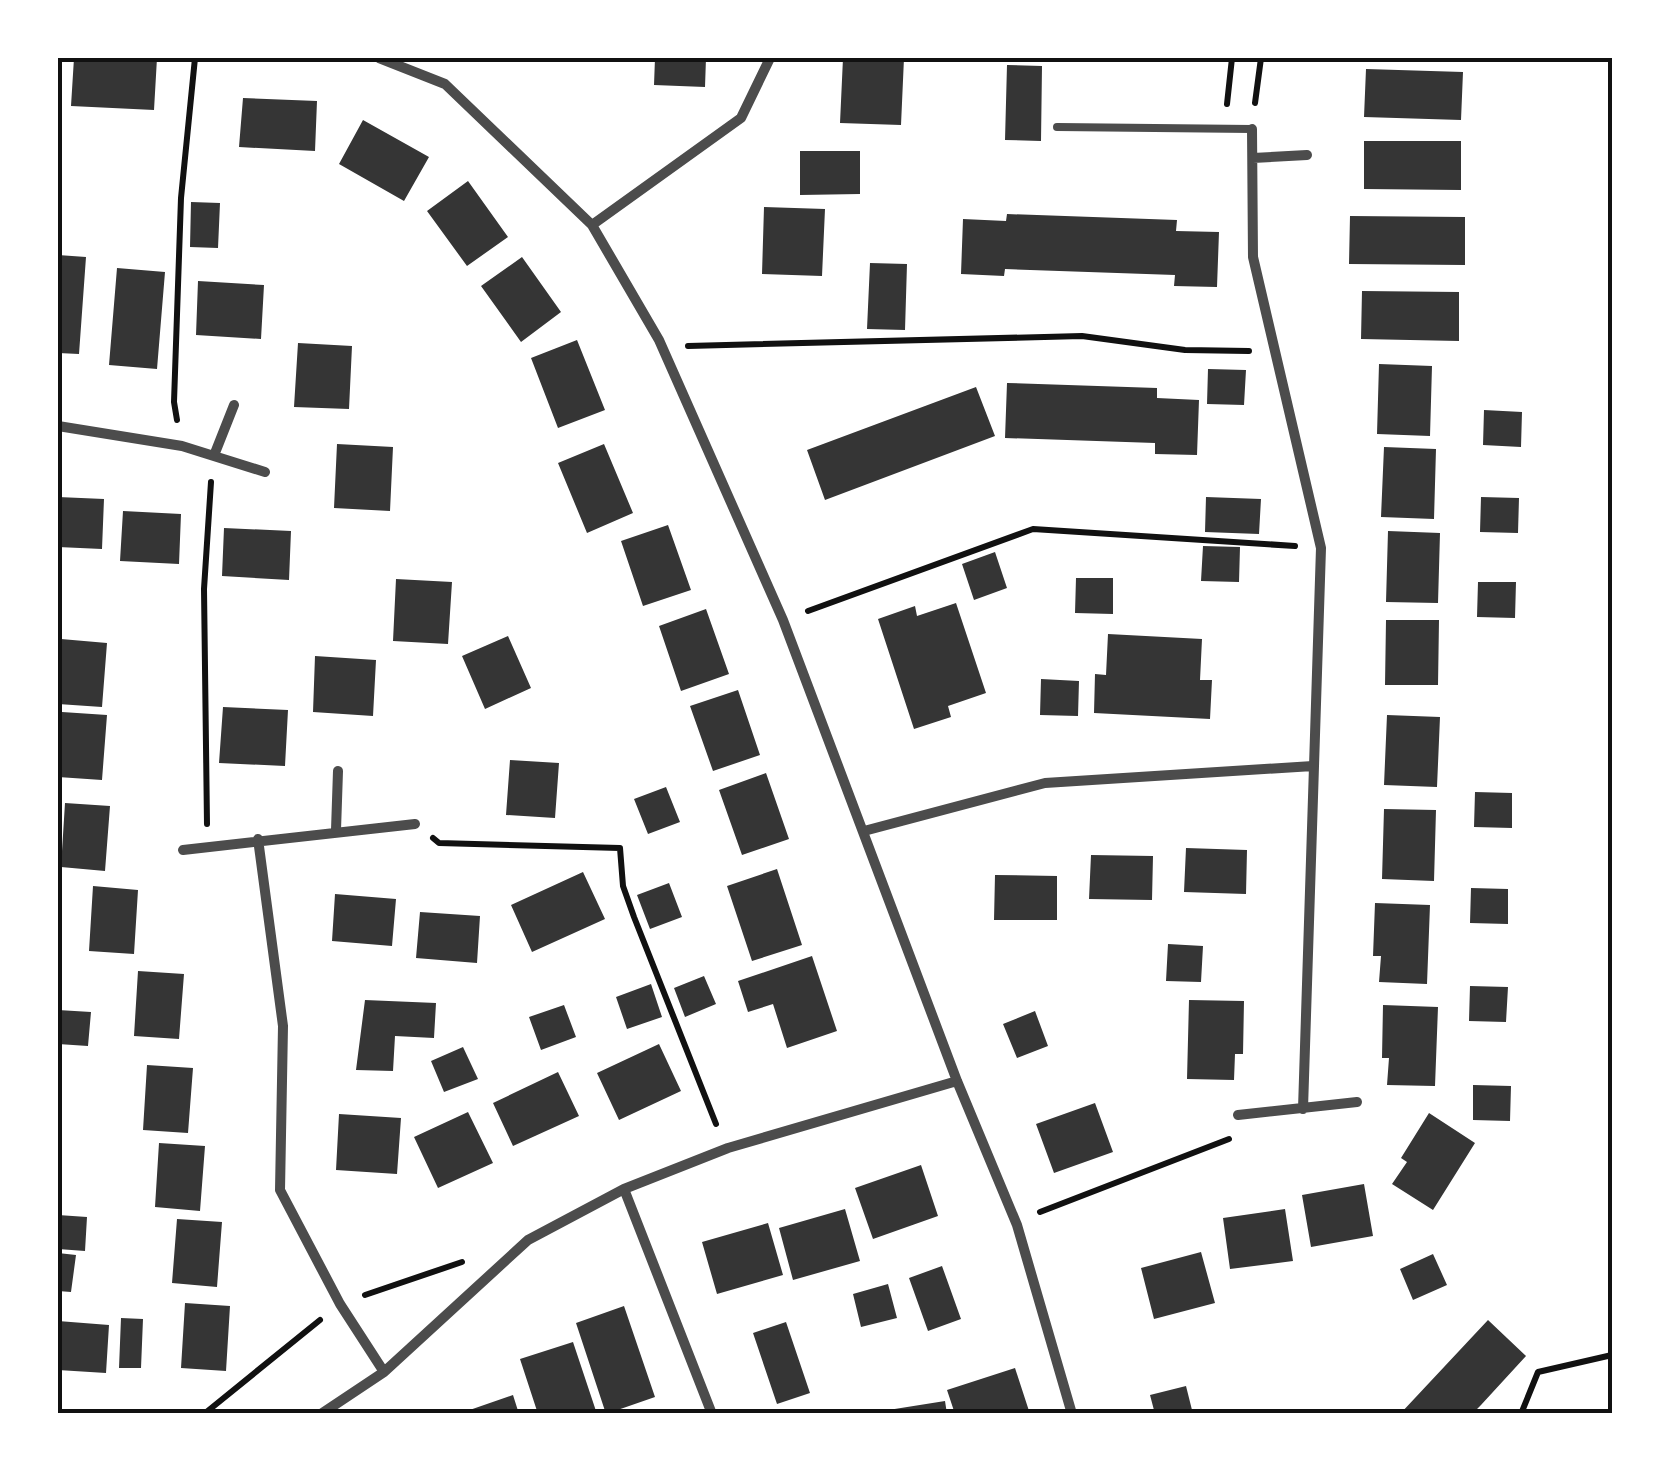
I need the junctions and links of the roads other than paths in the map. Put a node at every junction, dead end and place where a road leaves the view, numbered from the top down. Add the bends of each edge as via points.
1 (379, 58) edge
2 (770, 58) edge
3 (1057, 127) dead end
4 (1252, 130) joint
5 (1307, 155) dead end
6 (1253, 158) junction
7 (592, 226) junction
8 (234, 405) dead end
9 (58, 426) edge
10 (215, 453) junction
11 (266, 472) dead end
12 (1313, 766) junction
13 (338, 771) dead end
14 (415, 824) road end
15 (336, 830) junction
16 (864, 831) junction
17 (258, 839) junction
18 (184, 850) dead end
19 (957, 1081) junction
20 (1356, 1102) dead end
21 (1303, 1109) junction
22 (1238, 1115) road end
23 (624, 1188) junction
24 (384, 1372) junction
25 (320, 1414) edge
26 (712, 1414) edge
27 (1072, 1414) edge

1 - 7 street via 445,84
2 - 7 street via 741,118
3 - 4 lane
4 - 6 street
5 - 6 street
6 - 12 street via 1253,257 1321,548
7 - 16 street via 659,340 783,620
8 - 10 street
9 - 10 street
10 - 11 street
12 - 16 street via 1045,783
12 - 21 street
13 - 15 street
14 - 15 street
15 - 17 street
16 - 19 street
17 - 18 street
17 - 24 street via 283,1026 280,1190
19 - 23 street via 728,1148
19 - 27 street via 1017,1225
20 - 21 street
21 - 22 street
23 - 24 street via 528,1240
23 - 26 street
24 - 25 street

